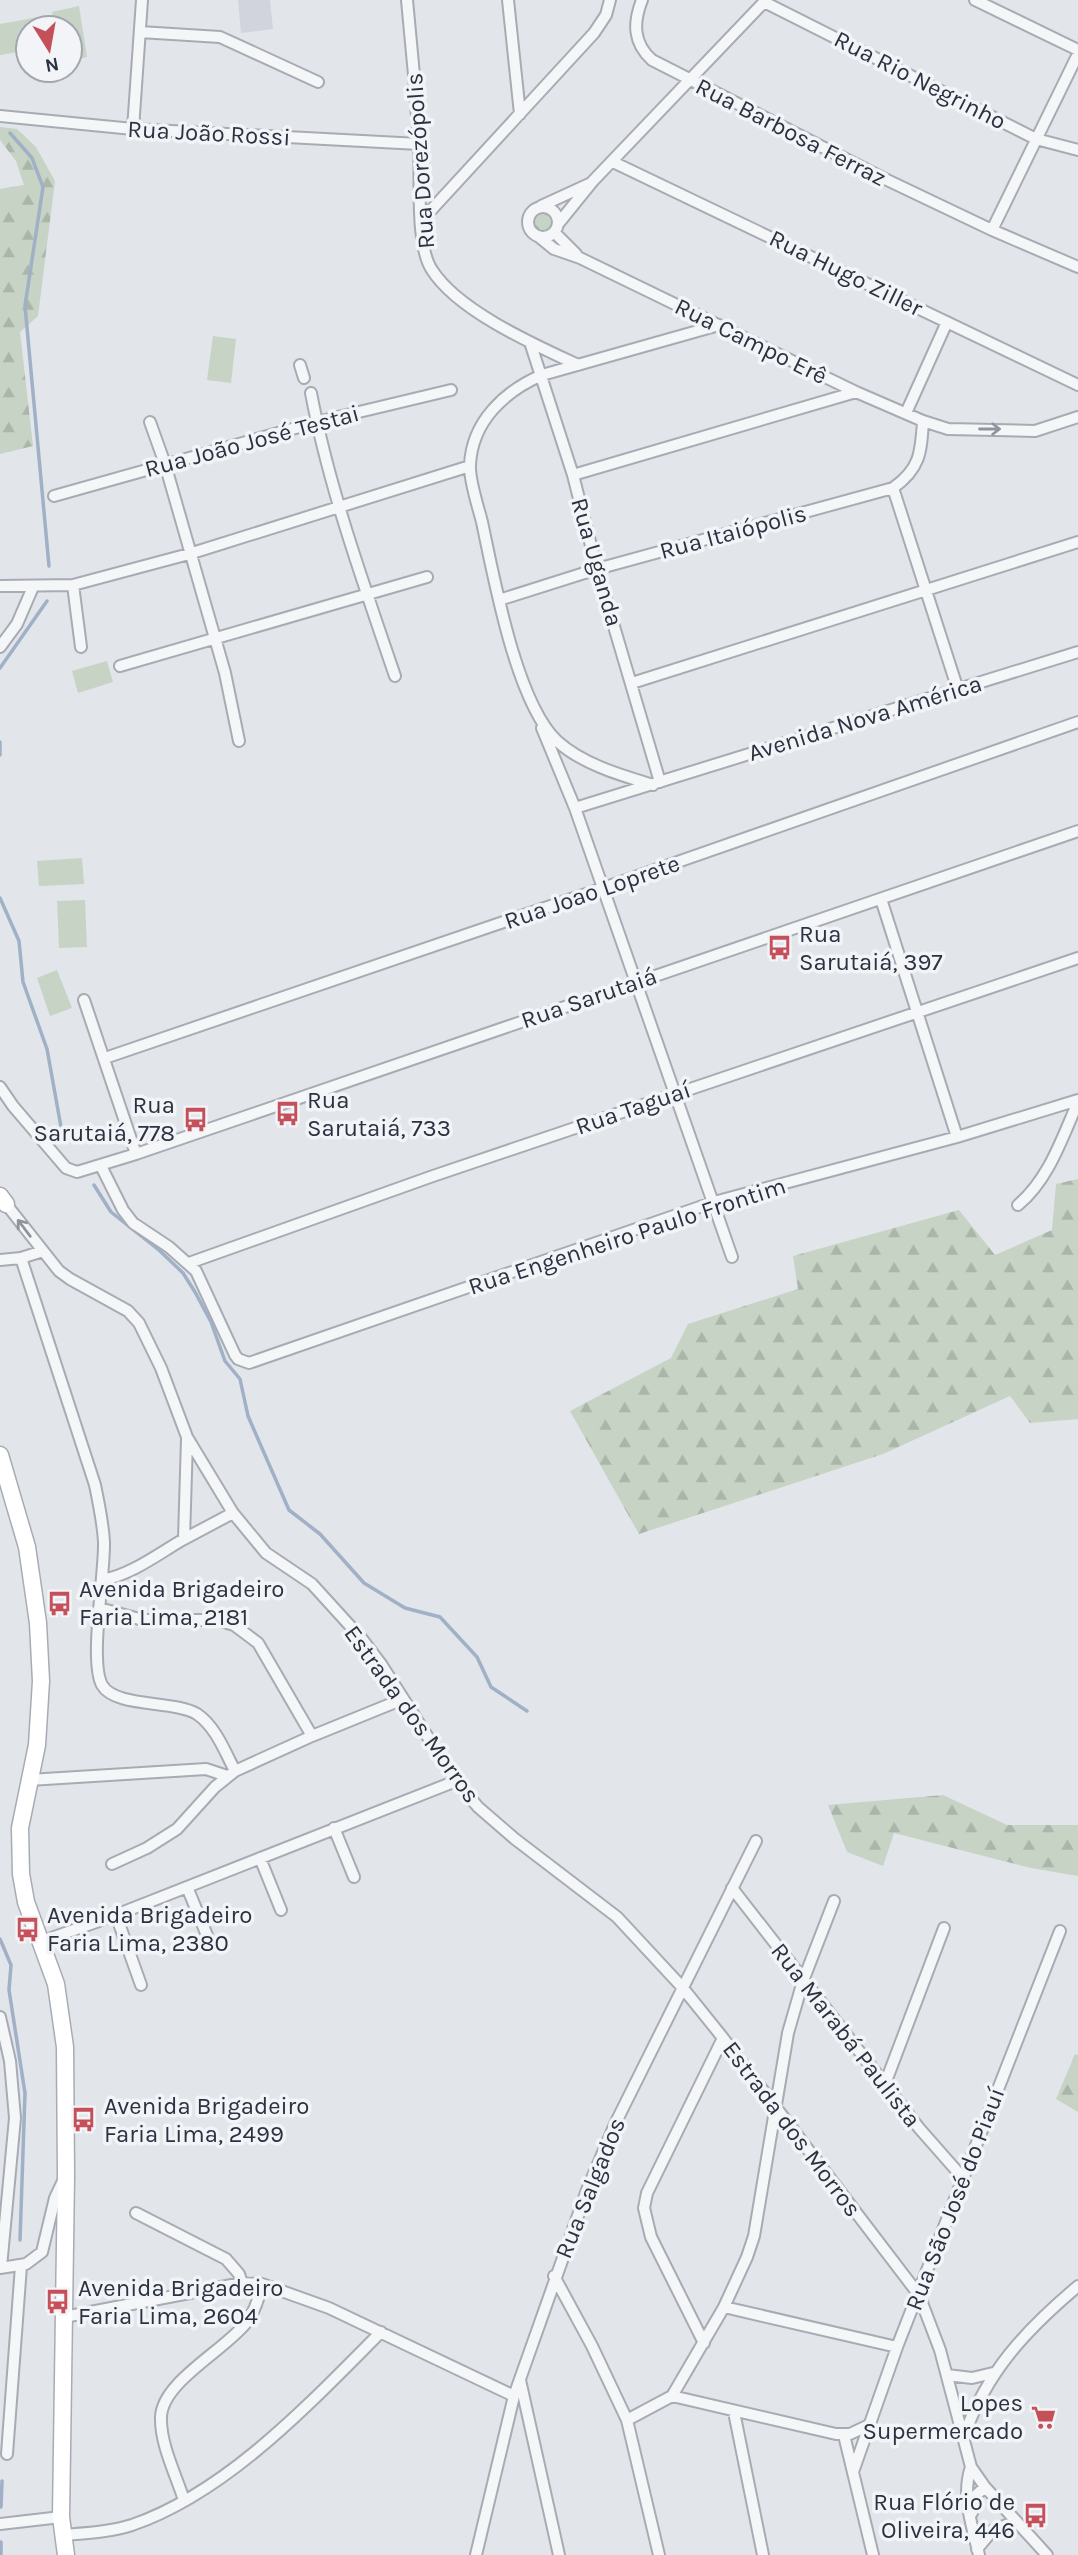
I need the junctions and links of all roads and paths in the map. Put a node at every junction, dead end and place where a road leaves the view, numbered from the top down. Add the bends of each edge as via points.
1 (142, 0) edge
2 (407, 0) edge
3 (508, 0) edge
4 (610, 0) edge
5 (642, 0) edge
6 (976, 0) edge
7 (765, 1) edge
8 (140, 32) junction
9 (1078, 52) edge
10 (690, 80) junction
11 (318, 82) dead end
12 (0, 104) edge
13 (520, 114) junction
14 (2, 116) edge
15 (133, 129) junction
16 (1037, 139) junction
17 (419, 144) junction
18 (1078, 150) edge
19 (613, 162) junction
20 (592, 183) junction
21 (541, 206) junction
22 (422, 220) junction
23 (556, 228) junction
24 (992, 230) junction
25 (538, 236) junction
26 (580, 258) junction
27 (1076, 264) edge
28 (947, 322) junction
29 (719, 325) junction
30 (530, 342) junction
31 (300, 365) dead end
32 (579, 365) junction
33 (542, 375) junction
34 (304, 378) dead end
35 (1078, 385) edge
36 (451, 390) dead end
37 (856, 392) junction
38 (311, 393) dead end
39 (905, 413) junction
40 (1078, 417) edge
41 (923, 421) junction
42 (150, 422) dead end
43 (317, 422) junction
44 (165, 464) junction
45 (470, 466) junction
46 (573, 475) junction
47 (893, 488) junction
48 (54, 496) dead end
49 (341, 506) junction
50 (1078, 542) edge
51 (189, 554) junction
52 (597, 569) junction
53 (426, 577) dead end
54 (73, 585) junction
55 (0, 586) edge
56 (33, 587) junction
57 (925, 591) junction
58 (367, 594) junction
59 (499, 600) junction
60 (215, 638) junction
61 (0, 647) edge
62 (81, 647) dead end
63 (1078, 652) edge
64 (120, 666) dead end
65 (394, 676) dead end
66 (632, 683) junction
67 (958, 690) junction
68 (536, 716) junction
69 (1078, 723) edge
70 (239, 741) dead end
71 (656, 784) junction
72 (575, 808) junction
73 (1078, 831) edge
74 (603, 888) junction
75 (881, 899) junction
76 (1078, 958) edge
77 (636, 982) junction
78 (85, 1000) dead end
79 (916, 1012) junction
80 (105, 1058) junction
81 (0, 1087) edge
82 (677, 1093) junction
83 (0, 1101) edge
84 (1078, 1101) edge
85 (13, 1106) junction
86 (957, 1138) junction
87 (136, 1154) junction
88 (101, 1166) junction
89 (2, 1201) edge
90 (714, 1202) junction
91 (1018, 1205) dead end
92 (43, 1251) junction
93 (732, 1257) dead end
94 (21, 1258) junction
95 (0, 1260) edge
96 (189, 1263) junction
97 (187, 1437) junction
98 (0, 1455) edge
99 (233, 1513) junction
100 (184, 1539) junction
101 (102, 1580) junction
102 (99, 1608) junction
103 (403, 1699) junction
104 (312, 1735) junction
105 (231, 1773) junction
106 (29, 1780) junction
107 (456, 1781) junction
108 (334, 1828) junction
109 (756, 1841) dead end
110 (260, 1858) junction
111 (112, 1864) dead end
112 (354, 1877) dead end
113 (187, 1888) junction
114 (732, 1888) junction
115 (834, 1901) dead end
116 (281, 1910) dead end
117 (116, 1915) junction
118 (944, 1928) dead end
119 (1059, 1931) dead end
120 (40, 1942) junction
121 (211, 1945) dead end
122 (803, 1981) junction
123 (141, 1986) dead end
124 (682, 1987) junction
125 (0, 2017) edge
126 (723, 2038) junction
127 (885, 2084) junction
128 (776, 2109) junction
129 (66, 2176) junction
130 (963, 2178) junction
131 (136, 2213) dead end
132 (21, 2266) junction
133 (1, 2268) edge
134 (554, 2276) junction
135 (242, 2283) junction
136 (262, 2284) junction
137 (1076, 2291) edge
138 (919, 2294) junction
139 (724, 2306) junction
140 (64, 2318) junction
141 (381, 2332) junction
142 (704, 2343) junction
143 (897, 2347) junction
144 (13, 2373) junction
145 (993, 2373) junction
146 (0, 2375) edge
147 (947, 2375) junction
148 (520, 2378) junction
149 (514, 2396) junction
150 (672, 2396) junction
151 (734, 2412) junction
152 (627, 2420) junction
153 (869, 2426) junction
154 (844, 2435) junction
155 (964, 2436) junction
156 (7, 2454) dead end
157 (971, 2467) junction
158 (854, 2469) junction
159 (985, 2487) junction
160 (184, 2500) junction
161 (61, 2516) junction
162 (971, 2519) junction
163 (1016, 2521) junction
164 (0, 2524) edge
165 (63, 2535) junction
166 (978, 2552) edge
167 (66, 2555) edge
168 (476, 2555) edge
169 (559, 2555) edge
170 (659, 2555) edge
171 (763, 2555) edge
172 (873, 2555) edge
173 (1047, 2555) edge

1 - 8 street
2 - 17 street, Rua Dorezópolis
3 - 13 street
4 - 13 street via 594,33
5 - 10 street, Rua Barbosa Ferraz via 635,27 639,46 652,60
6 - 9 street
7 - 10 street
7 - 16 street, Rua Rio Negrinho
8 - 11 street via 220,37
8 - 15 street
9 - 16 street
10 - 19 street
10 - 24 street, Rua Barbosa Ferraz
12 - 14 street
13 - 22 street
14 - 15 street, Rua João Rossi
15 - 17 street, Rua João Rossi
16 - 18 street, Rua Rio Negrinho
16 - 24 street
17 - 22 street, Rua Dorezópolis
19 - 20 street
19 - 28 street, Rua Hugo Ziller
20 - 21 street
20 - 23 street
21 - 23 street via 554,211
21 - 25 street via 528,220 530,230
22 - 30 street, Rua Dorezópolis via 425,254 434,273 477,311
23 - 25 street via 547,236
23 - 26 street, Rua Campo Erê
24 - 27 street, Rua Barbosa Ferraz
25 - 26 street, Rua Campo Erê
26 - 29 street, Rua Campo Erê
28 - 35 street, Rua Hugo Ziller
28 - 39 street
29 - 32 street
29 - 37 street, Rua Campo Erê
30 - 32 street, Rua Dorezópolis
30 - 33 street, Rua Uganda
31 - 34 street
32 - 33 street
33 - 45 street via 495,405 475,441
33 - 46 street, Rua Uganda
36 - 43 street, Rua João José Testai
37 - 39 street, Rua Campo Erê
37 - 46 street
38 - 43 street
39 - 41 street, Rua Campo Erê
41 -> 40 street, Rua Campo Erê via 948,429 1035,431
41 - 47 street via 918,459 907,478
42 - 44 street
43 - 44 street, Rua João José Testai
43 - 49 street
44 - 48 street, Rua João José Testai
44 - 51 street
45 - 49 street
45 - 59 street
46 - 52 street, Rua Uganda
47 - 52 street, Rua Itaiópolis
47 - 57 street
49 - 51 street
49 - 58 street
50 - 57 street
51 - 54 street
51 - 60 street
52 - 59 street, Rua Itaiópolis
52 - 66 street, Rua Uganda
53 - 58 street
54 - 56 street
54 - 62 street
55 - 56 street
56 - 61 street via 17,624
57 - 66 street
57 - 67 street
58 - 60 street
58 - 65 street
59 - 68 street
60 - 64 street
60 - 70 street
63 - 67 street, Avenida Nova América
66 - 71 street, Rua Uganda
67 - 71 street, Avenida Nova América
68 - 71 street via 569,750 607,769
68 - 72 street
69 - 74 street, Rua Joao Loprete
71 - 72 street, Avenida Nova América
72 - 74 street
73 - 75 street, Rua Sarutaiá
74 - 77 street
74 - 80 street, Rua Joao Loprete
75 - 77 street, Rua Sarutaiá
75 - 79 street
76 - 79 street, Rua Taguaí
77 - 82 street
77 - 87 street, Rua Sarutaiá
78 - 80 street
79 - 82 street, Rua Taguaí
79 - 86 street
80 - 87 street
81 - 85 street
82 - 90 street
82 - 96 street, Rua Taguaí
83 - 85 street
84 - 86 street, Rua Engenheiro Paulo Frontim
84 - 91 street via 1050,1164 1032,1194
85 - 88 street, Rua Sarutaiá via 70,1171
86 - 90 street, Rua Engenheiro Paulo Frontim
87 - 88 street, Rua Sarutaiá
88 - 96 street via 133,1223
92 -> 89 street, Estrada dos Morros
90 - 93 street
90 - 96 street, Rua Engenheiro Paulo Frontim via 260,1360 243,1362 235,1355 203,1283
92 - 94 street
92 - 97 street, Estrada dos Morros via 70,1279 128,1311 139,1323
94 - 95 street
94 - 101 street via 95,1485 104,1544
97 - 99 street, Estrada dos Morros
97 - 100 street
98 - 106 main road via 27,1547 38,1623 41,1681 37,1745
99 - 100 street
99 - 103 street, Estrada dos Morros via 265,1553 312,1584 362,1639
100 - 101 street via 133,1569
101 - 102 street
102 - 104 street via 143,1619 217,1620 234,1625 258,1643
102 - 105 street via 98,1671 107,1692 197,1714 213,1730
103 - 104 street
103 - 107 street, Estrada dos Morros
104 - 105 street
105 - 106 street via 206,1769
105 - 111 street via 177,1829
106 - 120 main road via 20,1828 21,1874
107 - 108 street
107 - 124 street, Estrada dos Morros via 495,1824 617,1917
108 - 110 street
108 - 112 street
109 - 114 street, Rua Salgados
110 - 113 street
110 - 116 street
113 - 117 street
113 - 121 street
114 - 122 street, Rua Marabá Paulista
114 - 124 street, Rua Salgados
115 - 122 street
117 - 120 street
117 - 123 street
118 - 127 street
119 - 130 street, Rua São José do Piauí
120 - 129 main road via 56,1984 65,2047
122 - 127 street, Rua Marabá Paulista
122 - 128 street via 788,2033
124 - 126 street, Estrada dos Morros
124 - 134 street, Rua Salgados via 616,2122
125 - 133 street via 15,2118
126 - 128 street, Estrada dos Morros
126 - 142 street via 647,2193 644,2208 650,2237
127 - 130 street, Rua Marabá Paulista
128 - 138 street, Estrada dos Morros
128 - 139 street via 754,2236
129 - 132 street via 55,2198 43,2252
129 - 140 main road
130 - 138 street, Rua São José do Piauí
131 - 135 street via 226,2259
132 - 133 street
132 - 144 street
134 - 148 street, Rua Salgados
134 - 152 street
135 - 136 street
135 - 140 street
136 - 141 street
136 - 160 street via 246,2323 168,2396 162,2408 163,2437
137 - 145 street via 1026,2335
138 - 143 street, Rua São José do Piauí
138 - 147 street, Estrada dos Morros
139 - 142 street
139 - 143 street
140 - 161 main road
141 - 149 street
141 - 160 street via 237,2467
142 - 150 street
143 - 153 street, Rua São José do Piauí
144 - 146 street
144 - 156 street
145 - 147 street via 972,2378
145 - 155 street
147 - 155 street, Estrada dos Morros
148 - 149 street, Rua Salgados
148 - 169 street
149 - 168 street, Rua Salgados
150 - 151 street
150 - 152 street
151 - 154 street
151 - 171 street
152 - 170 street
153 - 154 street
153 - 158 street, Rua São José do Piauí
154 - 158 street
155 - 157 street, Estrada dos Morros
157 - 159 street
157 - 162 street via 966,2488
158 - 172 street
159 - 162 street via 975,2496
159 - 163 street
160 - 165 street via 131,2525
161 - 164 street
161 - 165 main road
162 - 166 street
163 - 166 street via 992,2531
163 - 173 street
165 - 167 main road

